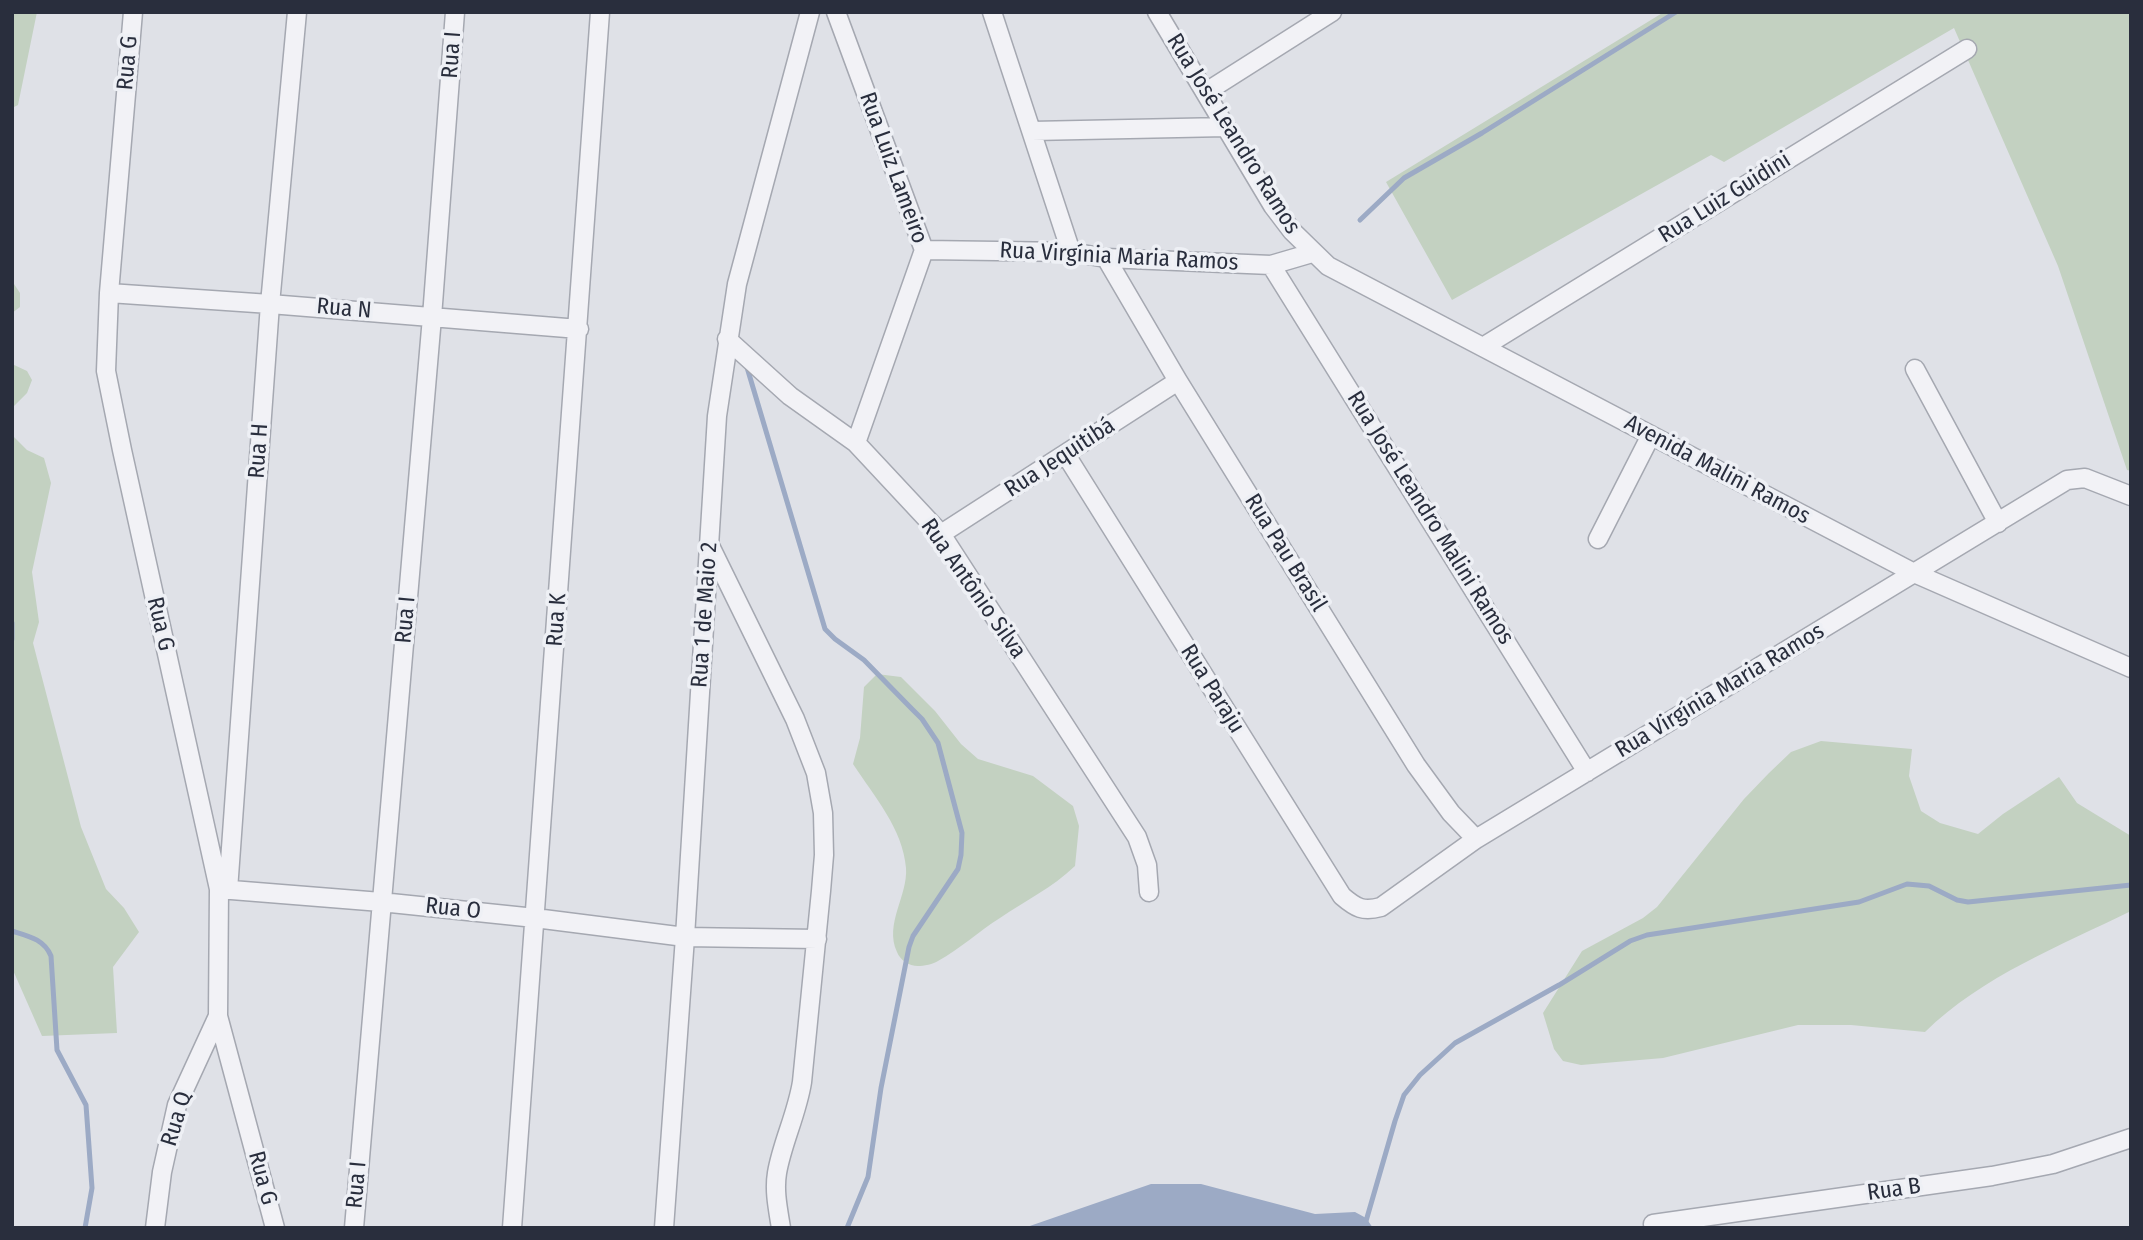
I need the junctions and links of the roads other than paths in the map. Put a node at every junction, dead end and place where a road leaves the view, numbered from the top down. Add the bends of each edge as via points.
1 (133, 12) edge
2 (297, 12) edge
3 (455, 12) edge
4 (600, 12) edge
5 (810, 12) edge
6 (836, 12) edge
7 (992, 12) edge
8 (1157, 12) edge
9 (1332, 12) edge
10 (1967, 48) dead end
11 (1206, 92) junction
12 (1226, 127) junction
13 (1032, 131) junction
14 (924, 250) junction
15 (1071, 252) junction
16 (1312, 253) junction
17 (1106, 258) junction
18 (1271, 265) junction
19 (109, 293) junction
20 (270, 303) junction
21 (432, 317) junction
22 (579, 329) junction
23 (727, 339) junction
24 (1483, 347) junction
25 (1915, 369) dead end
26 (1178, 381) junction
27 (1651, 435) junction
28 (856, 443) junction
29 (1066, 455) junction
30 (2131, 496) edge
31 (1998, 523) junction
32 (941, 534) junction
33 (1598, 539) dead end
34 (710, 545) junction
35 (1914, 573) junction
36 (2131, 668) edge
37 (1587, 772) junction
38 (1476, 839) junction
39 (223, 890) junction
40 (1149, 892) dead end
41 (381, 902) junction
42 (1368, 911) joint
43 (535, 918) junction
44 (685, 937) junction
45 (817, 939) junction
46 (218, 1016) junction
47 (2131, 1138) edge
48 (1653, 1224) dead end
49 (155, 1228) edge
50 (275, 1228) edge
51 (354, 1228) edge
52 (512, 1228) edge
53 (664, 1228) edge
54 (781, 1228) edge

1 - 19 street, Rua G
2 - 20 street, Rua H
3 - 21 street, Rua I
4 - 22 street, Rua K
5 - 23 street, Rua 1 de Maio 2 via 737,284
6 - 14 street, Rua Luiz Lameiro
7 - 13 street
8 - 11 street, Rua José Leandro Ramos
9 - 11 street
10 - 24 street, Rua Luiz Guidini
11 - 12 street, Rua José Leandro Ramos
12 - 13 street
12 - 16 street, Rua José Leandro Ramos via 1273,206
13 - 15 street
14 - 15 street, Rua Virgínia Maria Ramos
14 - 28 street, Rua Luiz Lameiro
15 - 17 street, Rua Virgínia Maria Ramos
16 - 18 street, Rua Virgínia Maria Ramos
16 - 24 street, Avenida Malini Ramos via 1343,276
17 - 18 street, Rua Virgínia Maria Ramos
17 - 26 street, Rua Pau Brasil
18 - 37 street, Rua José Leandro Malini Ramos
19 - 20 street, Rua N
19 - 39 street, Rua G via 106,371 112,406
20 - 21 street, Rua N
20 - 39 street, Rua H
21 - 22 street, Rua N
21 - 41 street, Rua I
22 - 43 street, Rua K
23 - 28 street, Rua Antônio Silva via 790,396
23 - 34 street, Rua 1 de Maio 2 via 717,416
24 - 27 street, Avenida Malini Ramos
25 - 31 street
26 - 29 street, Rua Jequitibá
26 - 38 street, Rua Pau Brasil via 1416,765
27 - 33 street
27 - 35 street, Avenida Malini Ramos
28 - 32 street, Rua Antônio Silva
29 - 32 street, Rua Jequitibá
29 - 42 street, Rua Paraju via 1342,896
30 - 31 street, Rua Virgínia Maria Ramos via 2075,478
31 - 35 street, Rua Virgínia Maria Ramos
32 - 40 street, Rua Antônio Silva via 1137,837 1147,865
34 - 44 street, Rua 1 de Maio 2
34 - 45 street via 795,719 816,773 824,855
35 - 36 street, Avenida Malini Ramos
35 - 37 street, Rua Virgínia Maria Ramos
37 - 38 street, Rua Virgínia Maria Ramos
38 - 42 street, Rua Virgínia Maria Ramos via 1381,907
39 - 41 street, Rua O
39 - 46 street, Rua G
41 - 43 street, Rua O
41 - 51 street, Rua I
43 - 44 street, Rua O
43 - 52 street, Rua K
44 - 45 street, Rua O
44 - 53 street, Rua 1 de Maio 2
45 - 54 street via 799,1102 778,1170
46 - 49 street, Rua Q via 177,1105
46 - 50 street, Rua G
47 - 48 street, Rua B via 2053,1164 1992,1176

